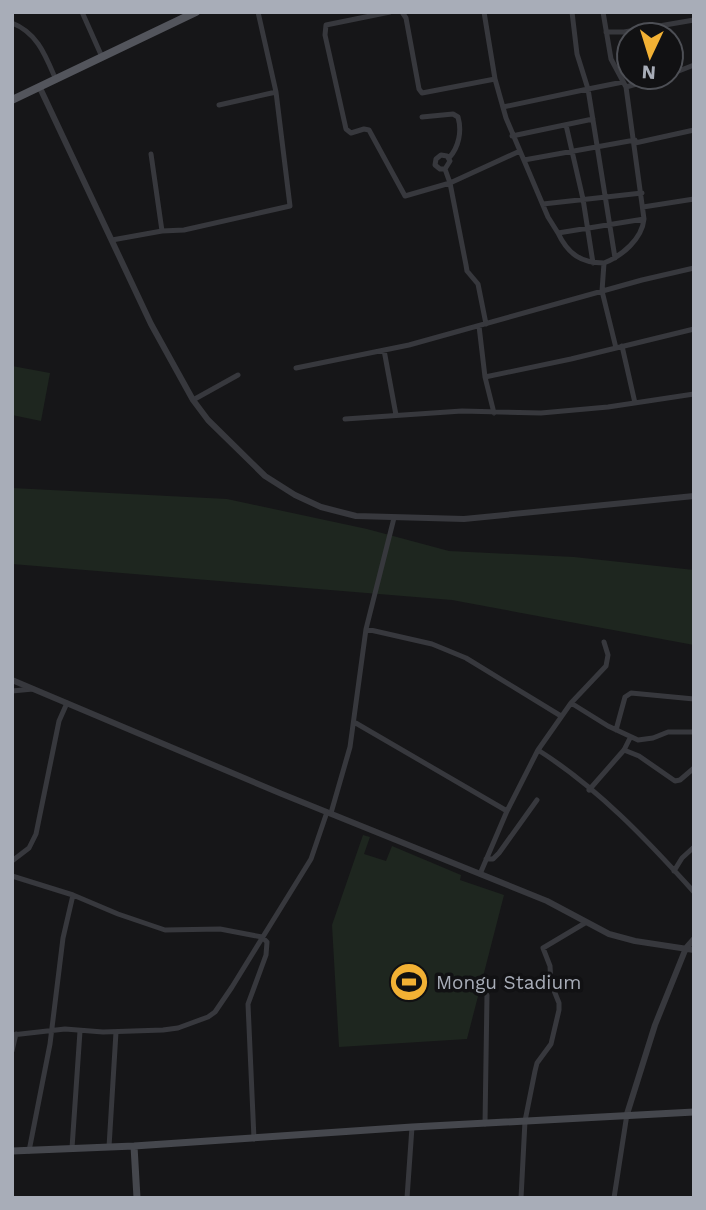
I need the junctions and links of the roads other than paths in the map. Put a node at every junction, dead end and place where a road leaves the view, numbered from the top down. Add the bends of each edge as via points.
1 (82, 12) edge
2 (196, 12) edge
3 (257, 12) edge
4 (390, 12) edge
5 (402, 12) edge
6 (484, 12) edge
7 (572, 12) edge
8 (603, 12) edge
9 (694, 20) edge
10 (12, 23) edge
11 (606, 33) junction
12 (102, 57) junction
13 (615, 67) edge
14 (495, 79) junction
15 (56, 80) junction
16 (615, 85) edge
17 (40, 88) junction
18 (588, 89) junction
19 (625, 91) edge
20 (276, 92) junction
21 (12, 100) edge
22 (219, 106) dead end
23 (503, 107) junction
24 (422, 117) dead end
25 (593, 119) junction
26 (566, 125) junction
27 (694, 130) edge
28 (512, 136) junction
29 (635, 141) junction
30 (598, 147) junction
31 (520, 151) junction
32 (571, 152) junction
33 (151, 154) dead end
34 (449, 158) junction
35 (524, 160) junction
36 (446, 169) junction
37 (450, 183) junction
38 (642, 193) junction
39 (606, 197) junction
40 (694, 199) edge
41 (583, 200) junction
42 (543, 204) junction
43 (643, 207) junction
44 (644, 219) junction
45 (610, 225) junction
46 (587, 229) junction
47 (162, 231) junction
48 (558, 233) junction
49 (112, 240) junction
50 (615, 259) junction
51 (593, 263) junction
52 (604, 263) junction
53 (694, 268) edge
54 (602, 291) junction
55 (486, 324) junction
56 (479, 326) junction
57 (694, 329) edge
58 (619, 347) junction
59 (384, 350) junction
60 (296, 368) dead end
61 (238, 375) dead end
62 (485, 377) junction
63 (694, 394) edge
64 (193, 400) junction
65 (635, 403) junction
66 (494, 413) junction
67 (396, 415) junction
68 (345, 419) dead end
69 (694, 496) edge
70 (394, 518) junction
71 (366, 629) junction
72 (604, 642) dead end
73 (12, 680) edge
74 (33, 688) junction
75 (12, 691) edge
76 (694, 699) edge
77 (66, 703) junction
78 (571, 704) junction
79 (561, 716) junction
80 (354, 722) junction
81 (616, 730) junction
82 (694, 732) edge
83 (631, 737) junction
84 (646, 740) junction
85 (538, 750) junction
86 (624, 750) junction
87 (639, 756) junction
88 (694, 768) edge
89 (590, 790) junction
90 (537, 800) dead end
91 (507, 811) junction
92 (329, 813) junction
93 (694, 846) edge
94 (486, 859) junction
95 (12, 861) edge
96 (674, 872) junction
97 (480, 874) junction
98 (12, 876) edge
99 (694, 892) edge
100 (73, 895) junction
101 (585, 923) junction
102 (262, 937) junction
103 (694, 939) edge
104 (690, 949) edge
105 (486, 995) dead end
106 (51, 1031) junction
107 (80, 1031) junction
108 (116, 1032) junction
109 (14, 1034) edge
110 (12, 1051) edge
111 (694, 1112) edge
112 (627, 1114) junction
113 (525, 1121) junction
114 (485, 1124) junction
115 (412, 1127) junction
116 (254, 1139) junction
117 (134, 1146) junction
118 (109, 1147) junction
119 (72, 1148) junction
120 (12, 1151) edge
121 (29, 1151) junction
122 (136, 1198) edge
123 (407, 1198) edge
124 (521, 1198) edge
125 (614, 1198) edge

1 - 12 street
2 - 12 main road
3 - 20 street
4 - 37 street via 326,25 346,129 351,133 369,130 405,197
5 - 14 street via 422,93
6 - 14 street
7 - 18 street via 577,54
8 - 11 street
9 - 11 street
10 - 15 street via 42,48
11 - 13 street
12 - 15 main road
14 - 23 street
15 - 17 main road
16 - 18 street
17 - 21 main road
17 - 49 street
18 - 23 street
18 - 25 street
19 - 29 street
20 - 22 street
20 - 47 street via 290,206 192,229
23 - 28 street
24 - 34 street via 458,117 457,145
25 - 26 street
25 - 30 street
26 - 28 street
26 - 32 street
27 - 29 street
28 - 31 street
29 - 30 street
29 - 38 street
30 - 32 street
30 - 39 street
31 - 35 street
31 - 37 street
32 - 35 street
32 - 41 street
33 - 47 street
34 - 36 street
34 - 36 street via 436,159 437,168
35 - 42 street
36 - 37 street
37 - 55 street via 467,271 478,284
38 - 39 street
38 - 43 street
39 - 41 street
39 - 45 street
40 - 43 street
41 - 42 street
41 - 46 street
42 - 48 street
43 - 44 street
44 - 45 street
44 - 50 street via 641,232
45 - 46 street
45 - 50 street
46 - 48 street
46 - 51 street
47 - 49 street
48 - 51 street via 572,255
49 - 64 street via 150,324
50 - 52 street
51 - 52 street
52 - 54 street
53 - 54 street
54 - 55 street
54 - 58 street
55 - 56 street
56 - 59 street
56 - 62 street
57 - 58 street
58 - 62 street
58 - 65 street
59 - 60 street
59 - 67 street
61 - 64 street
62 - 66 street
63 - 65 street
64 - 70 street via 256,467 295,495 356,516
65 - 66 street
66 - 67 street
67 - 68 street
69 - 70 street via 464,519
70 - 71 street
71 - 79 street via 432,644 466,658
71 - 80 street
72 - 78 street via 606,666
73 - 74 street
74 - 75 street
74 - 77 street
76 - 81 street via 631,693 625,697
77 - 92 street
77 - 95 street via 36,834 29,848
78 - 79 street
78 - 81 street
79 - 85 street
80 - 91 street
80 - 92 street via 343,778
81 - 83 street
82 - 84 street via 668,732
83 - 84 street
83 - 86 street
84 - 87 street
85 - 89 street
85 - 91 street
86 - 87 street
86 - 89 street
87 - 88 street via 675,781
89 - 96 street via 626,819
90 - 94 street via 499,853
91 - 94 street
92 - 97 street
92 - 102 street via 311,859
93 - 96 street
94 - 97 street
96 - 99 street
97 - 101 street via 547,901
98 - 100 street
100 - 102 street via 165,930 220,929
100 - 106 street
101 - 104 street via 635,941
101 - 113 street via 543,948 559,1010 551,1044 537,1063
102 - 108 street via 208,1017 177,1028
102 - 116 street via 268,948 248,1004
103 - 104 street
104 - 112 street via 650,1037
105 - 114 street
106 - 107 street
106 - 109 street
106 - 121 street
107 - 108 street
107 - 119 street
108 - 118 street
109 - 110 street
111 - 112 main road
112 - 113 main road
112 - 125 street
113 - 114 main road
113 - 124 street
114 - 115 main road
115 - 116 main road
115 - 123 street
116 - 117 main road
117 - 118 main road
117 - 122 main road
118 - 119 main road
119 - 121 main road
120 - 121 main road

